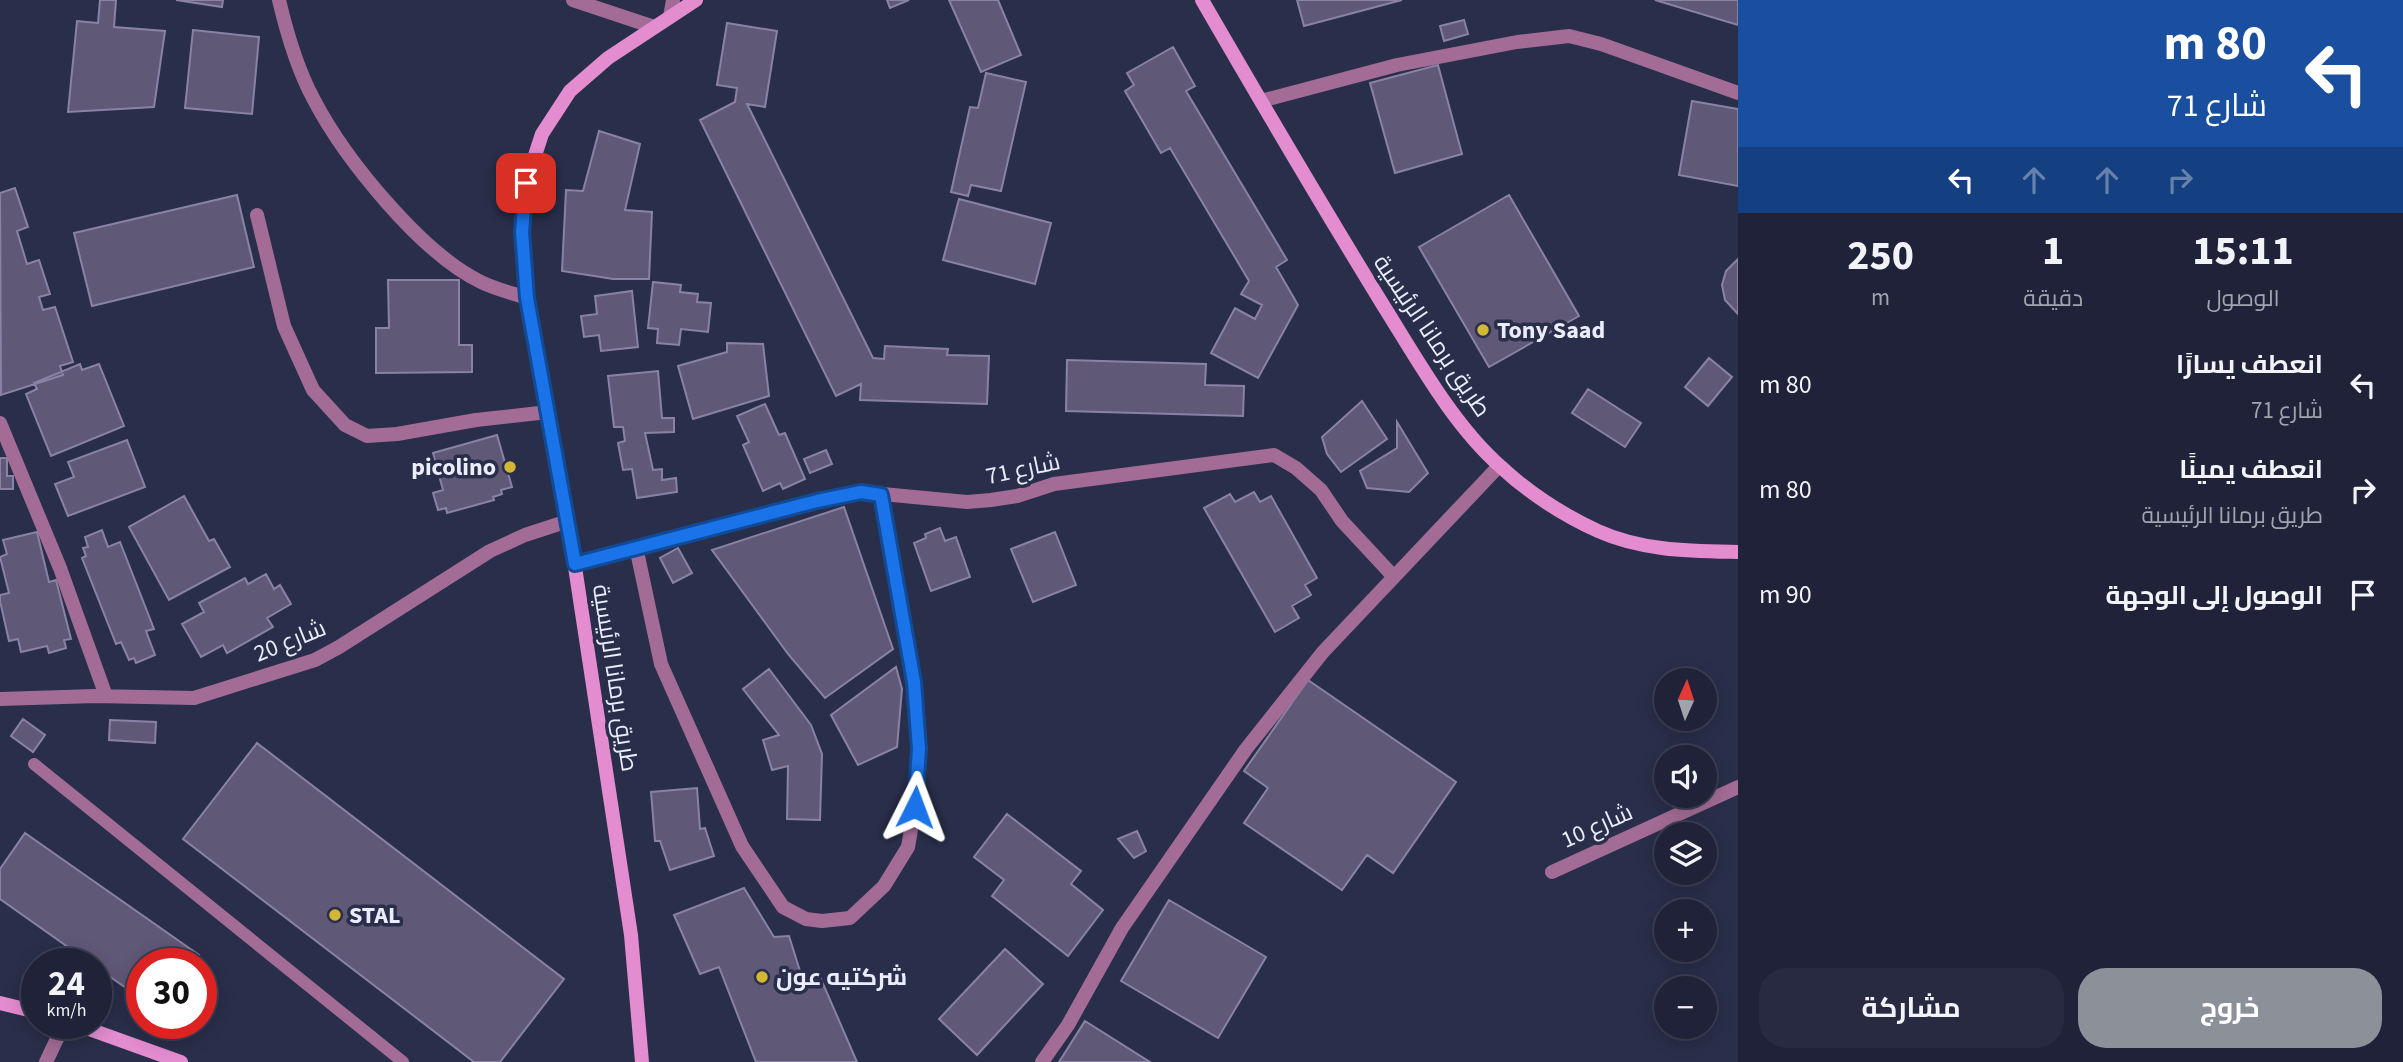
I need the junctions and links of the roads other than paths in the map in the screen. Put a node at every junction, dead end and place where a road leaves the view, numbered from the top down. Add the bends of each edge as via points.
1 (279, 0) edge
2 (573, 0) edge
3 (673, 0) edge
4 (696, 0) edge
5 (1202, 0) edge
6 (670, 17) junction
7 (654, 27) junction
8 (1738, 93) edge
9 (1261, 101) junction
10 (257, 215) dead end
11 (527, 298) junction
12 (548, 412) junction
13 (0, 423) edge
14 (1499, 466) junction
15 (881, 495) junction
16 (568, 521) junction
17 (636, 547) junction
18 (1738, 552) edge
19 (575, 564) junction
20 (1394, 577) junction
21 (106, 696) junction
22 (0, 699) edge
23 (34, 764) dead end
24 (1738, 787) edge
25 (1552, 872) dead end
26 (0, 1003) edge
27 (21, 1008) edge
28 (112, 1037) edge
29 (57, 1039) edge
30 (46, 1062) edge
31 (181, 1062) edge
32 (403, 1062) edge
33 (642, 1062) edge
34 (1042, 1062) edge

1 - 11 street via 292,49 314,100 401,219 436,252 481,282
2 - 7 street
3 - 6 street
4 - 6 main road, طريق برمانا الرئيسية
5 - 9 main road, طريق برمانا الرئيسية
6 - 7 main road, طريق برمانا الرئيسية
7 - 11 main road, طريق برمانا الرئيسية via 570,91 542,134 526,183 522,232
8 - 9 street via 1569,36 1397,65
9 - 14 main road, طريق برمانا الرئيسية via 1399,332 1460,423
10 - 12 street via 284,326 313,390 345,425 367,436
11 - 12 main road, طريق برمانا الرئيسية
12 - 16 main road, طريق برمانا الرئيسية
13 - 21 street
14 - 18 main road, طريق برمانا الرئيسية via 1556,509 1599,532 1641,545
14 - 20 street
15 - 17 street, شارع 71 via 861,492 817,501
15 - 17 street via 914,682 919,749 915,807 908,847 884,886 850,918 806,919 783,907 742,846 661,664
15 - 20 street, شارع 71 via 991,500 1054,484 1274,456 1321,490 1342,521
16 - 19 main road, طريق برمانا الرئيسية
16 - 21 street, شارع 20 via 490,551 315,660 194,698
17 - 19 street, شارع 71
19 - 33 main road, طريق برمانا الرئيسية via 631,935
20 - 34 street via 1323,652 1246,750 1122,928
21 - 22 street, شارع 20
23 - 32 lane
24 - 25 street, شارع 10
26 - 27 main road
28 - 31 main road
29 - 30 street

